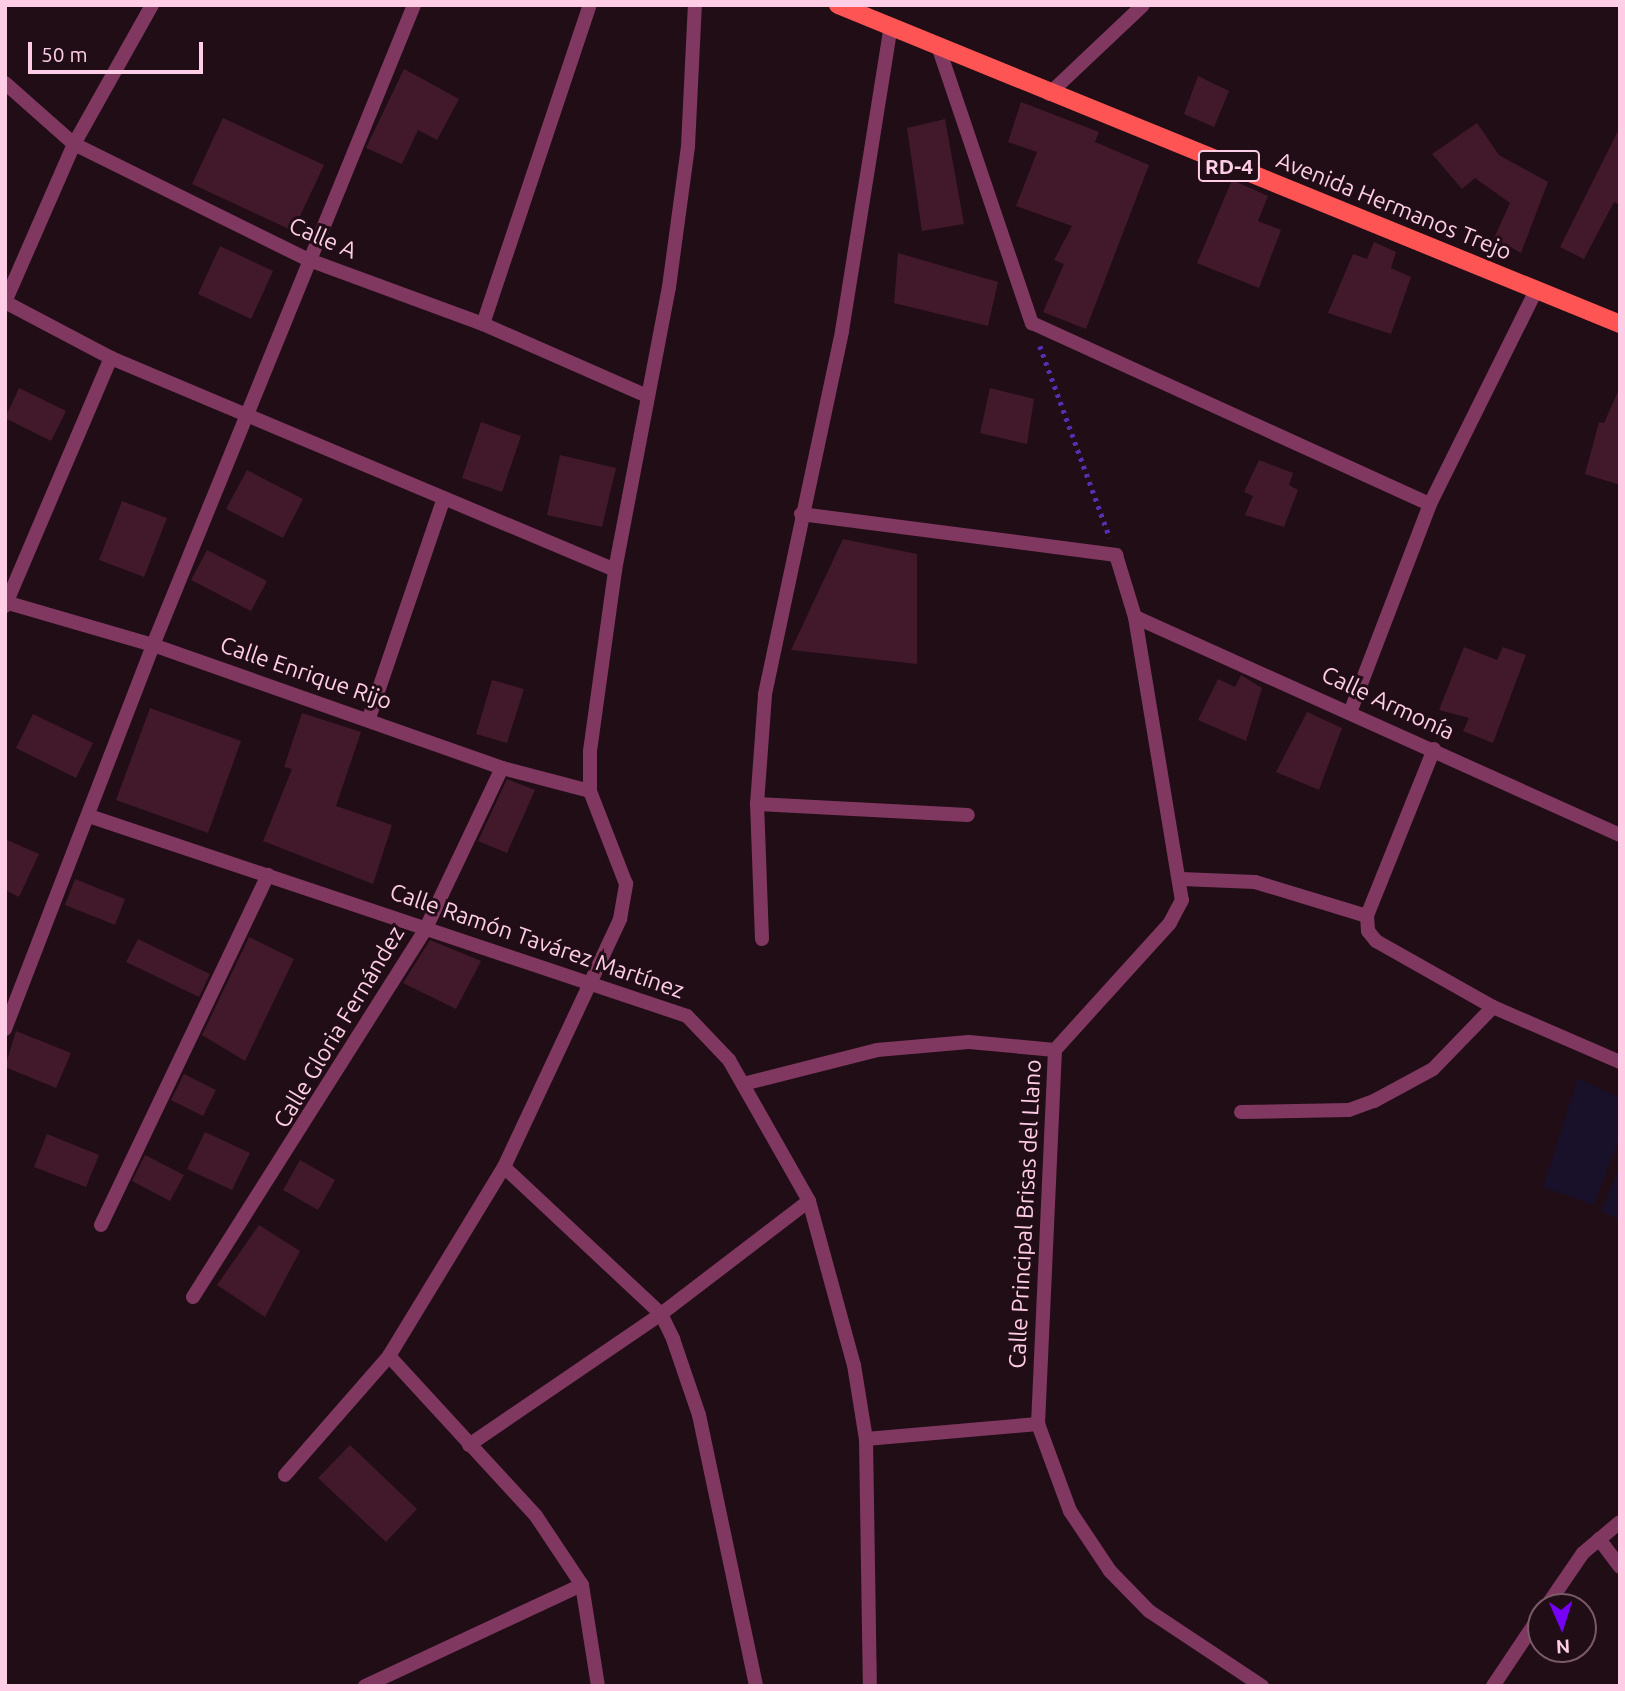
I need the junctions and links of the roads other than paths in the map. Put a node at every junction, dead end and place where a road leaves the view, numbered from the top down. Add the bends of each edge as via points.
1 (152, 5) edge
2 (414, 5) edge
3 (590, 5) edge
4 (695, 5) edge
5 (838, 5) edge
6 (1143, 5) edge
7 (891, 26) junction
8 (938, 46) junction
9 (5, 83) edge
10 (1049, 94) junction
11 (74, 144) junction
12 (309, 260) junction
13 (1536, 290) junction
14 (5, 302) edge
15 (1619, 323) edge
16 (483, 324) junction
17 (111, 358) junction
18 (645, 396) junction
19 (251, 415) junction
20 (444, 498) junction
21 (1430, 505) junction
22 (801, 514) junction
23 (615, 570) junction
24 (6, 603) edge
25 (1135, 617) junction
26 (153, 645) junction
27 (1350, 710) junction
28 (369, 718) junction
29 (1434, 749) junction
30 (502, 768) junction
31 (590, 791) junction
32 (757, 804) junction
33 (968, 815) dead end
34 (92, 817) junction
35 (1620, 835) edge
36 (268, 875) junction
37 (1181, 879) junction
38 (1367, 916) junction
39 (426, 928) junction
40 (762, 939) dead end
41 (591, 979) junction
42 (1493, 1007) junction
43 (5, 1029) edge
44 (1055, 1050) junction
45 (1620, 1062) edge
46 (747, 1083) junction
47 (1241, 1112) dead end
48 (504, 1167) junction
49 (809, 1201) junction
50 (101, 1225) dead end
51 (193, 1297) dead end
52 (661, 1314) junction
53 (389, 1356) junction
54 (1038, 1424) junction
55 (866, 1439) junction
56 (469, 1445) junction
57 (285, 1475) dead end
58 (1620, 1522) edge
59 (1599, 1539) junction
60 (1620, 1567) edge
61 (582, 1585) junction
62 (1557, 1593) edge
63 (1527, 1635) edge
64 (365, 1686) edge
65 (598, 1686) edge
66 (756, 1686) edge
67 (870, 1686) edge
68 (1262, 1686) edge
69 (1493, 1686) edge

1 - 11 street
2 - 12 street
3 - 16 street
4 - 18 street via 686,159 669,287
5 - 7 main road, Avenida Hermanos Trejo / RD-4
6 - 10 street
7 - 8 main road, Avenida Hermanos Trejo / RD-4
7 - 22 street via 842,331
8 - 10 main road, Avenida Hermanos Trejo / RD-4
8 - 21 street via 1032,323
9 - 11 street, Calle A
10 - 13 main road, Avenida Hermanos Trejo / RD-4
11 - 12 street, Calle A
11 - 14 street
12 - 16 street, Calle A
12 - 19 street
13 - 15 main road, Avenida Hermanos Trejo / RD-4
13 - 21 street
14 - 17 street
16 - 18 street, Calle A
17 - 19 street
17 - 24 street
18 - 23 street
19 - 20 street
19 - 26 street
20 - 23 street
20 - 28 street
21 - 27 street
22 - 25 street, Calle Principal Brisas del Llano via 1116,555
22 - 32 street via 765,694
23 - 31 street
24 - 26 street, Calle Enrique Rijo
25 - 27 street, Calle Armonía
25 - 37 street, Calle Principal Brisas del Llano
26 - 28 street, Calle Enrique Rijo
26 - 34 street
27 - 29 street, Calle Armonía
28 - 30 street, Calle Enrique Rijo
29 - 35 street, Calle Armonía
29 - 38 street
30 - 31 street, Calle Enrique Rijo
30 - 39 street, Calle Gloria Fernández
31 - 41 street via 626,884 620,919
32 - 33 street
32 - 40 street
34 - 36 street, Calle Ramón Tavárez Martínez
34 - 43 street
36 - 39 street, Calle Ramón Tavárez Martínez
36 - 50 street
37 - 38 street via 1255,882
37 - 44 street, Calle Principal Brisas del Llano via 1182,900 1170,923
38 - 42 street via 1376,942
39 - 41 street, Calle Ramón Tavárez Martínez
39 - 51 street, Calle Gloria Fernández
41 - 46 street, Calle Ramón Tavárez Martínez via 687,1016
41 - 48 street
42 - 45 street
42 - 47 street via 1433,1069 1374,1101 1349,1110
44 - 46 street via 969,1042 877,1050
44 - 54 street, Calle Principal Brisas del Llano
46 - 49 street, Calle Ramón Tavárez Martínez
48 - 52 street
48 - 53 street
49 - 52 street
49 - 55 street, Calle Ramón Tavárez Martínez via 855,1365
52 - 56 street
52 - 66 street via 699,1415
53 - 56 street
53 - 57 street
54 - 55 street
54 - 68 street, Calle Principal Brisas del Llano via 1070,1511 1110,1571 1149,1611
55 - 67 street, Calle Ramón Tavárez Martínez
56 - 61 street via 536,1516
58 - 59 street
59 - 60 street
59 - 62 street
61 - 64 street
61 - 65 street
63 - 69 street

